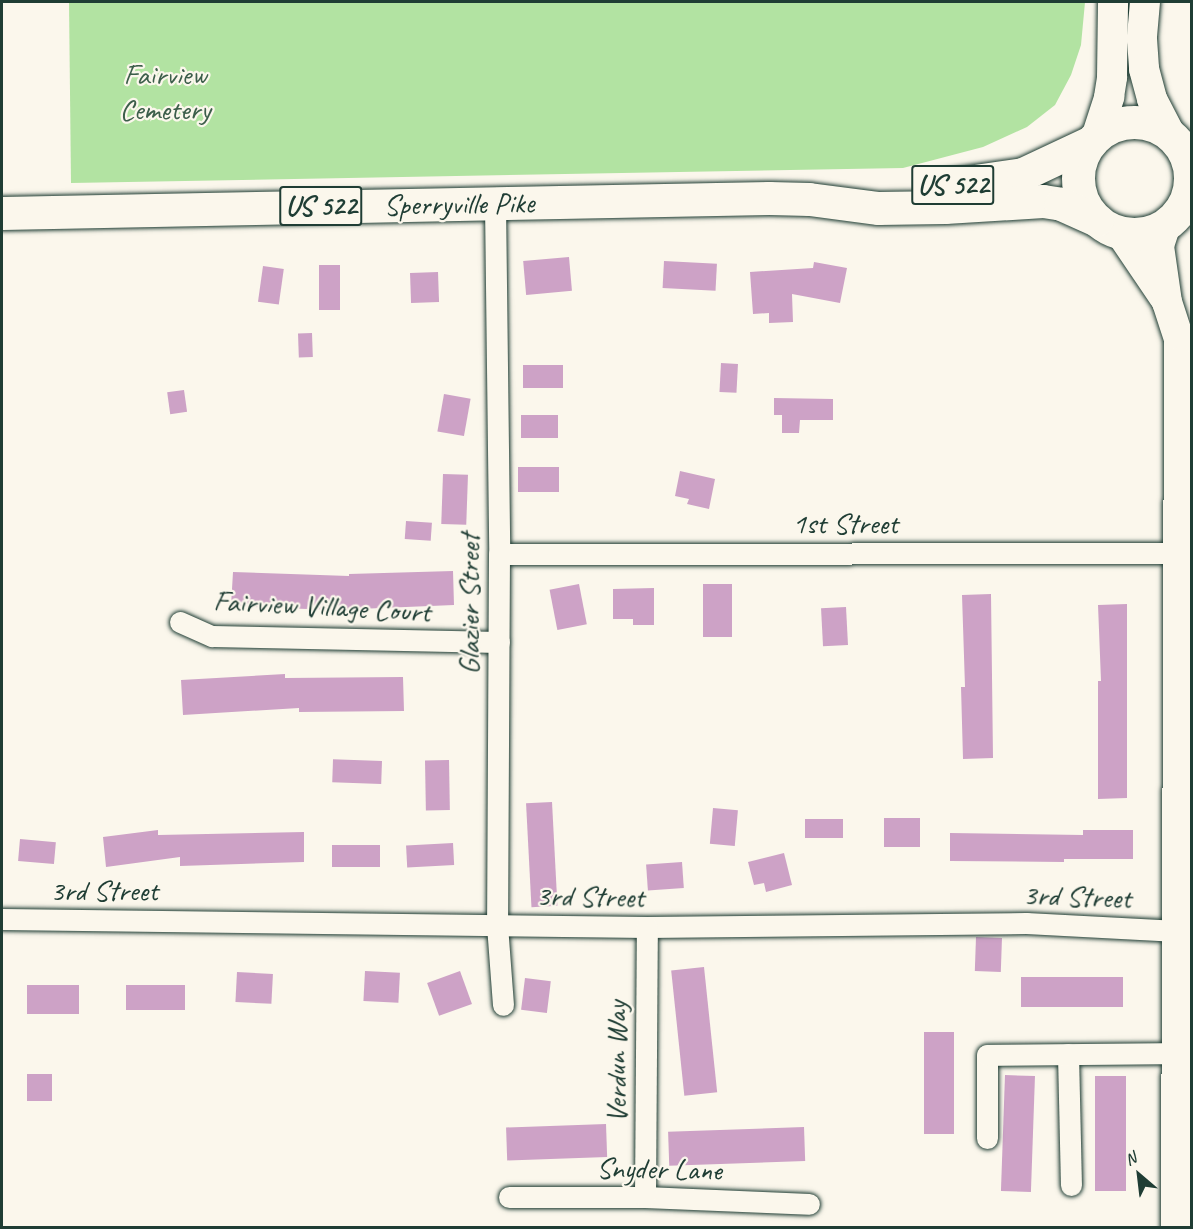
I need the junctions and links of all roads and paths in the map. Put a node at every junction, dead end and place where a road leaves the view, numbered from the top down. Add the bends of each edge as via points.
1 (1113, 2) edge
2 (1145, 2) edge
3 (1093, 139) junction
4 (1182, 147) edge
5 (809, 199) junction
6 (495, 203) junction
7 (2, 213) edge
8 (1178, 215) edge
9 (1108, 226) junction
10 (1167, 302) junction
11 (1185, 364) edge
12 (1186, 553) edge
13 (499, 554) junction
14 (180, 622) dead end
15 (500, 642) junction
16 (1185, 793) edge
17 (2, 920) edge
18 (497, 925) junction
19 (647, 927) junction
20 (1178, 931) junction
21 (503, 1005) dead end
22 (1182, 1038) edge
23 (1068, 1054) junction
24 (987, 1138) dead end
25 (1184, 1148) edge
26 (1071, 1185) dead end
27 (509, 1197) dead end
28 (645, 1197) junction
29 (809, 1204) dead end
30 (1176, 1227) edge

1 - 3 street via 1109,97
2 - 4 street via 1144,69 1152,99
3 - 4 main road, US 522 via 1110,126 1142,122 1158,127
3 - 5 main road, Sperryville Pike / US 522 via 1036,170 1005,178
3 - 9 main road via 1079,166 1079,192 1086,207
4 - 8 main road via 1190,184
5 - 6 main road, Sperryville Pike / US 522
5 - 9 main road, Sperryville Pike / US 522 via 878,208 1043,201 1062,204
6 - 7 main road, Sperryville Pike / US 522
6 - 13 street, Glazier Street
8 - 9 main road, US 522 via 1135,234
8 - 10 street via 1160,246
9 - 10 street
10 - 11 street
11 - 12 street
12 - 13 street, 1st Street
12 - 16 street
13 - 15 street, Glazier Street
14 - 15 street, Fairview Village Court via 212,636
15 - 18 street, Glazier Street
16 - 20 street
17 - 18 street, 3rd Street
18 - 19 street, 3rd Street
18 - 21 street, Glazier Street
19 - 20 street, 3rd Street via 1026,923
19 - 28 street, Verdun Way
20 - 22 street
22 - 23 street
22 - 25 street
23 - 24 street via 987,1055
23 - 26 street
25 - 30 street
27 - 28 street, Snyder Lane
28 - 29 street, Snyder Lane

